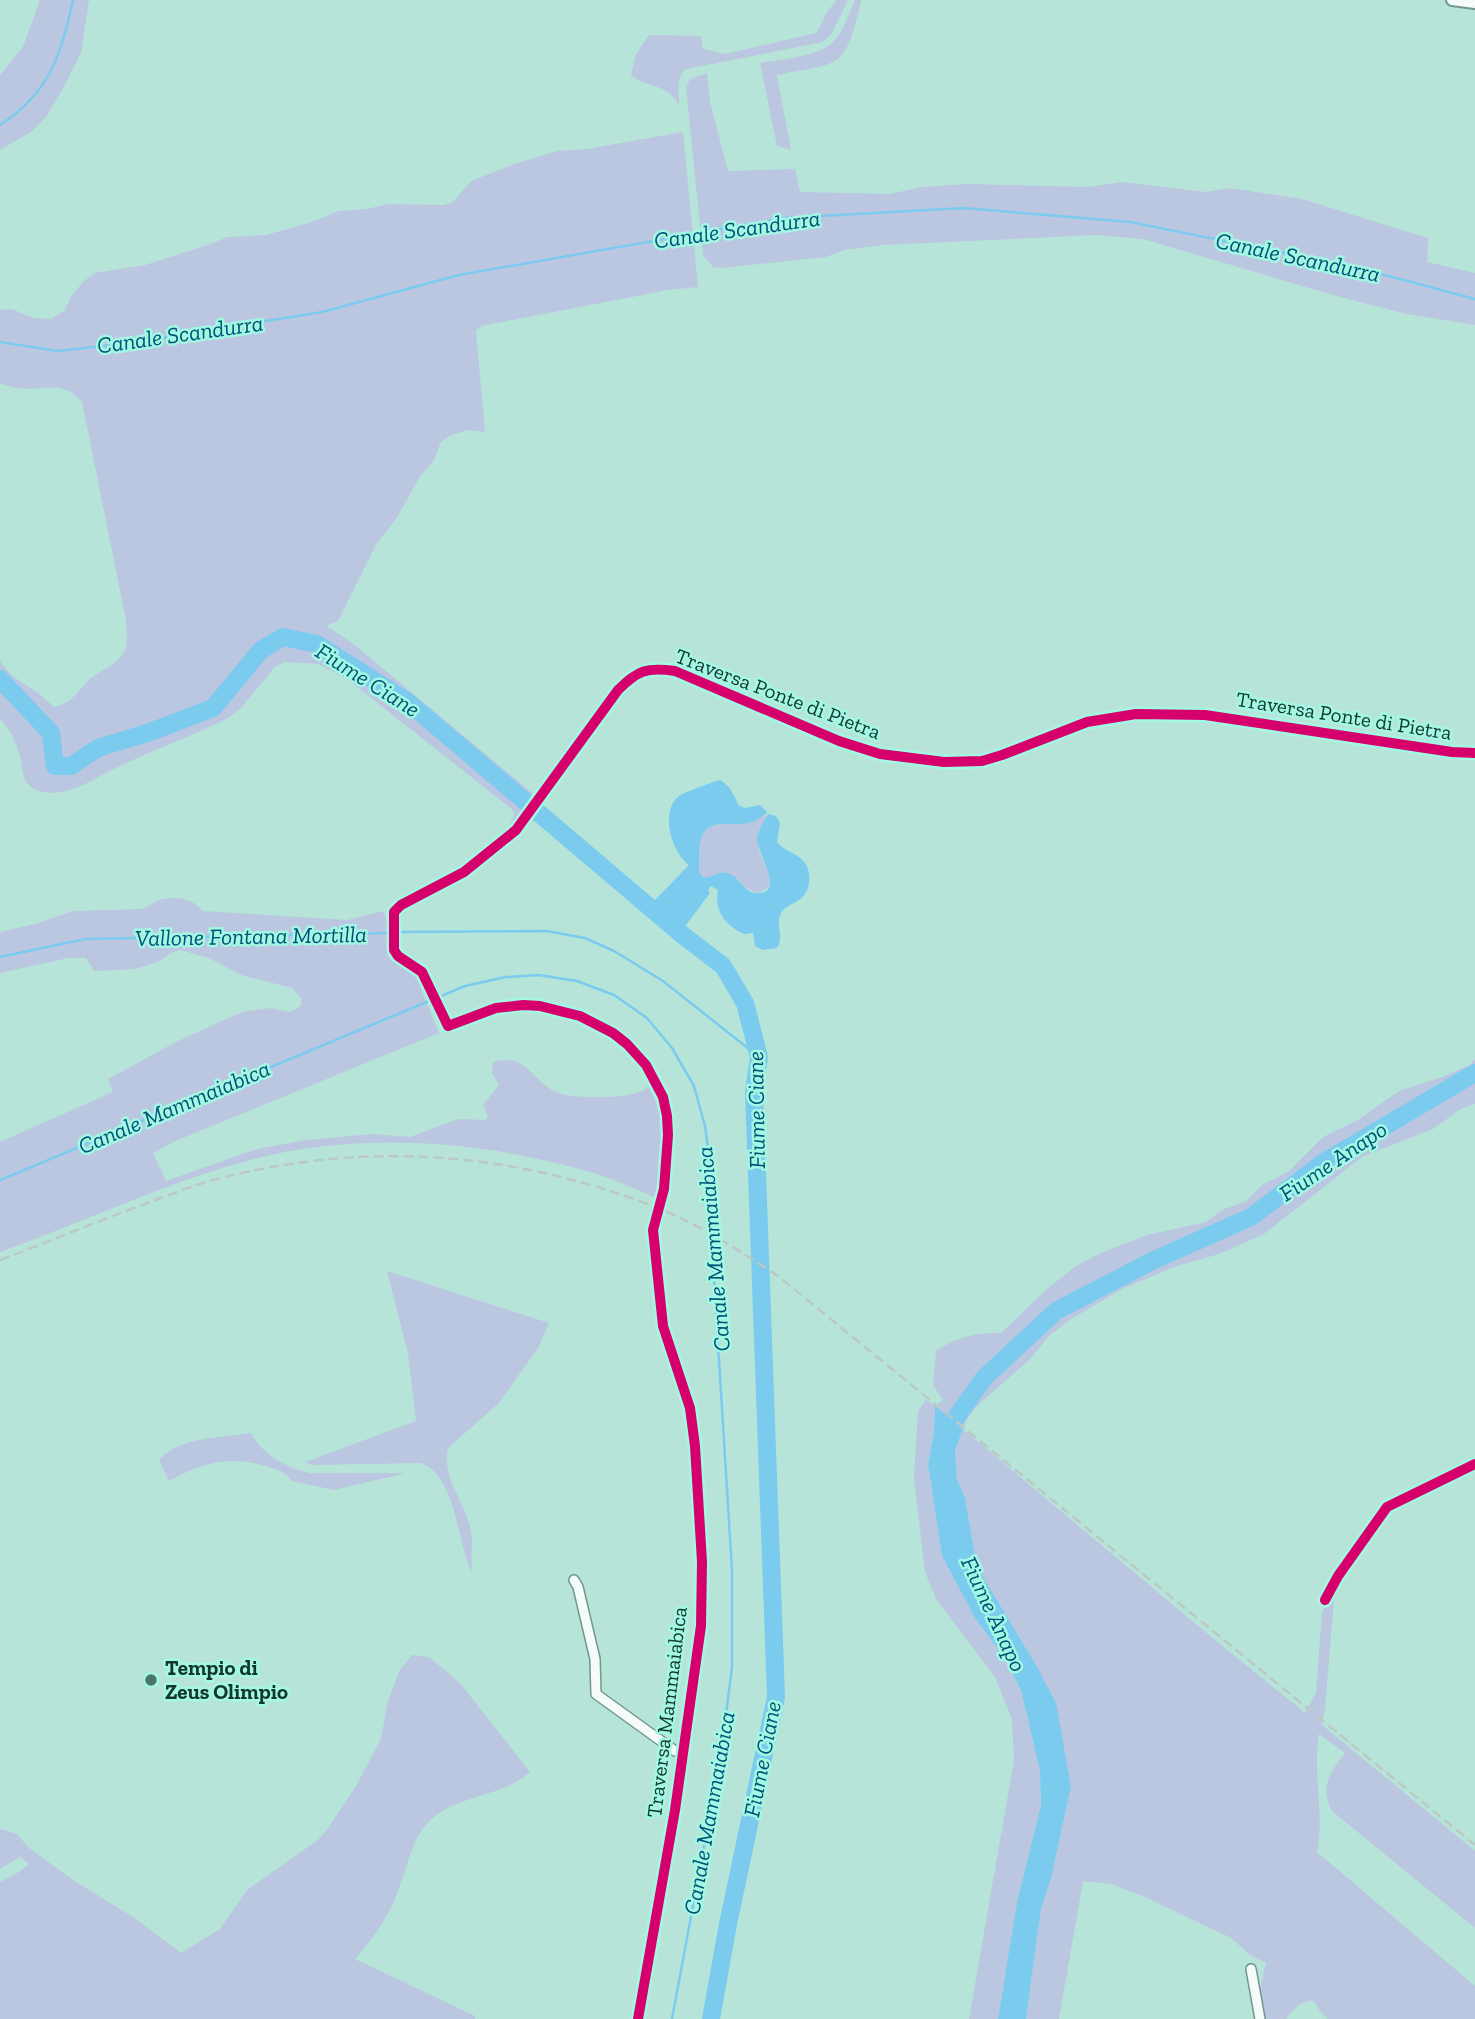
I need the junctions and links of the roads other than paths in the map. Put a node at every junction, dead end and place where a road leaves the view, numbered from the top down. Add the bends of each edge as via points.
1 (1452, 0) edge
2 (1475, 3) edge
3 (1475, 753) edge
4 (441, 1013) joint
5 (1475, 1464) edge
6 (574, 1580) dead end
7 (1325, 1600) dead end
8 (683, 1754) junction
9 (1251, 1969) dead end
10 (638, 2019) edge
11 (1260, 2019) edge

1 - 2 street
3 - 4 street, Traversa Ponte di Pietra via 1170,713 1087,722 982,761 925,760 880,754 839,741 675,671 657,668 633,676 618,690 540,799 499,845 464,872 394,912 393,942 398,956 422,972
4 - 8 street, Traversa Mammaiabica via 448,1026 496,1008 523,1005 580,1016 627,1044 646,1065 663,1097 667,1159 653,1230 663,1326 690,1408 702,1562 701,1626
5 - 7 street via 1387,1507
6 - 8 street via 595,1659 596,1694
8 - 10 street, Traversa Mammaiabica
9 - 11 street

